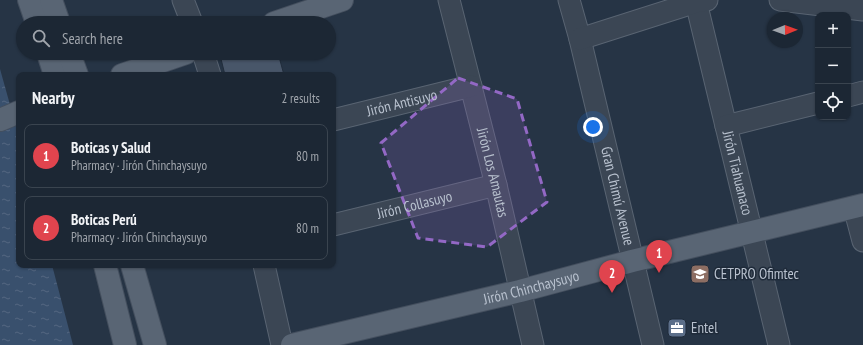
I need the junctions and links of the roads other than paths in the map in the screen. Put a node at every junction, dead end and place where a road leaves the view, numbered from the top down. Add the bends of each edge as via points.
1 (29, 0) edge
2 (51, 0) edge
3 (183, 0) edge
4 (342, 0) edge
5 (449, 0) edge
6 (569, 0) edge
7 (780, 0) edge
8 (701, 1) edge
9 (863, 10) edge
10 (35, 16) edge
11 (57, 16) edge
12 (189, 16) edge
13 (295, 16) edge
14 (580, 39) junction
15 (50, 60) edge
16 (72, 60) edge
17 (166, 60) edge
18 (205, 60) edge
19 (54, 72) edge
20 (76, 72) edge
21 (131, 72) edge
22 (209, 72) edge
23 (471, 86) junction
24 (863, 92) edge
25 (851, 95) edge
26 (815, 104) edge
27 (16, 113) edge
28 (336, 119) edge
29 (0, 120) edge
30 (726, 126) junction
31 (496, 185) junction
32 (858, 206) edge
33 (336, 224) edge
34 (751, 231) junction
35 (863, 241) edge
36 (632, 261) junction
37 (106, 268) edge
38 (133, 268) edge
39 (265, 268) edge
40 (520, 291) junction
41 (125, 345) edge
42 (155, 345) edge
43 (282, 345) edge
44 (292, 345) edge
45 (533, 345) edge
46 (653, 345) edge
47 (779, 345) edge

1 - 10 main road
2 - 11 main road
3 - 12 street
4 - 13 main road
5 - 23 street, Jirón Los Amautas
6 - 14 street, Gran Chimú Avenue
7 - 9 street
8 - 14 street
8 - 30 street, Jirón Tiahuanaco
14 - 36 street, Gran Chimú Avenue
15 - 19 main road
16 - 20 main road
17 - 21 main road
18 - 22 street
23 - 28 street, Jirón Antisuyo
23 - 31 street, Jirón Los Amautas
24 - 25 street
26 - 30 street
27 - 29 main road
30 - 34 street, Jirón Tiahuanaco
31 - 33 street, Jirón Collasuyo
31 - 40 street, Jirón Los Amautas
32 - 34 main road, Jirón Chinchaysuyo
32 - 35 street
34 - 36 main road, Jirón Chinchaysuyo
34 - 47 street, Jirón Tiahuanaco
36 - 40 main road, Jirón Chinchaysuyo
36 - 46 street, Gran Chimú Avenue
37 - 41 main road
38 - 42 main road
39 - 43 street
40 - 44 main road, Jirón Chinchaysuyo
40 - 45 street, Jirón Los Amautas

